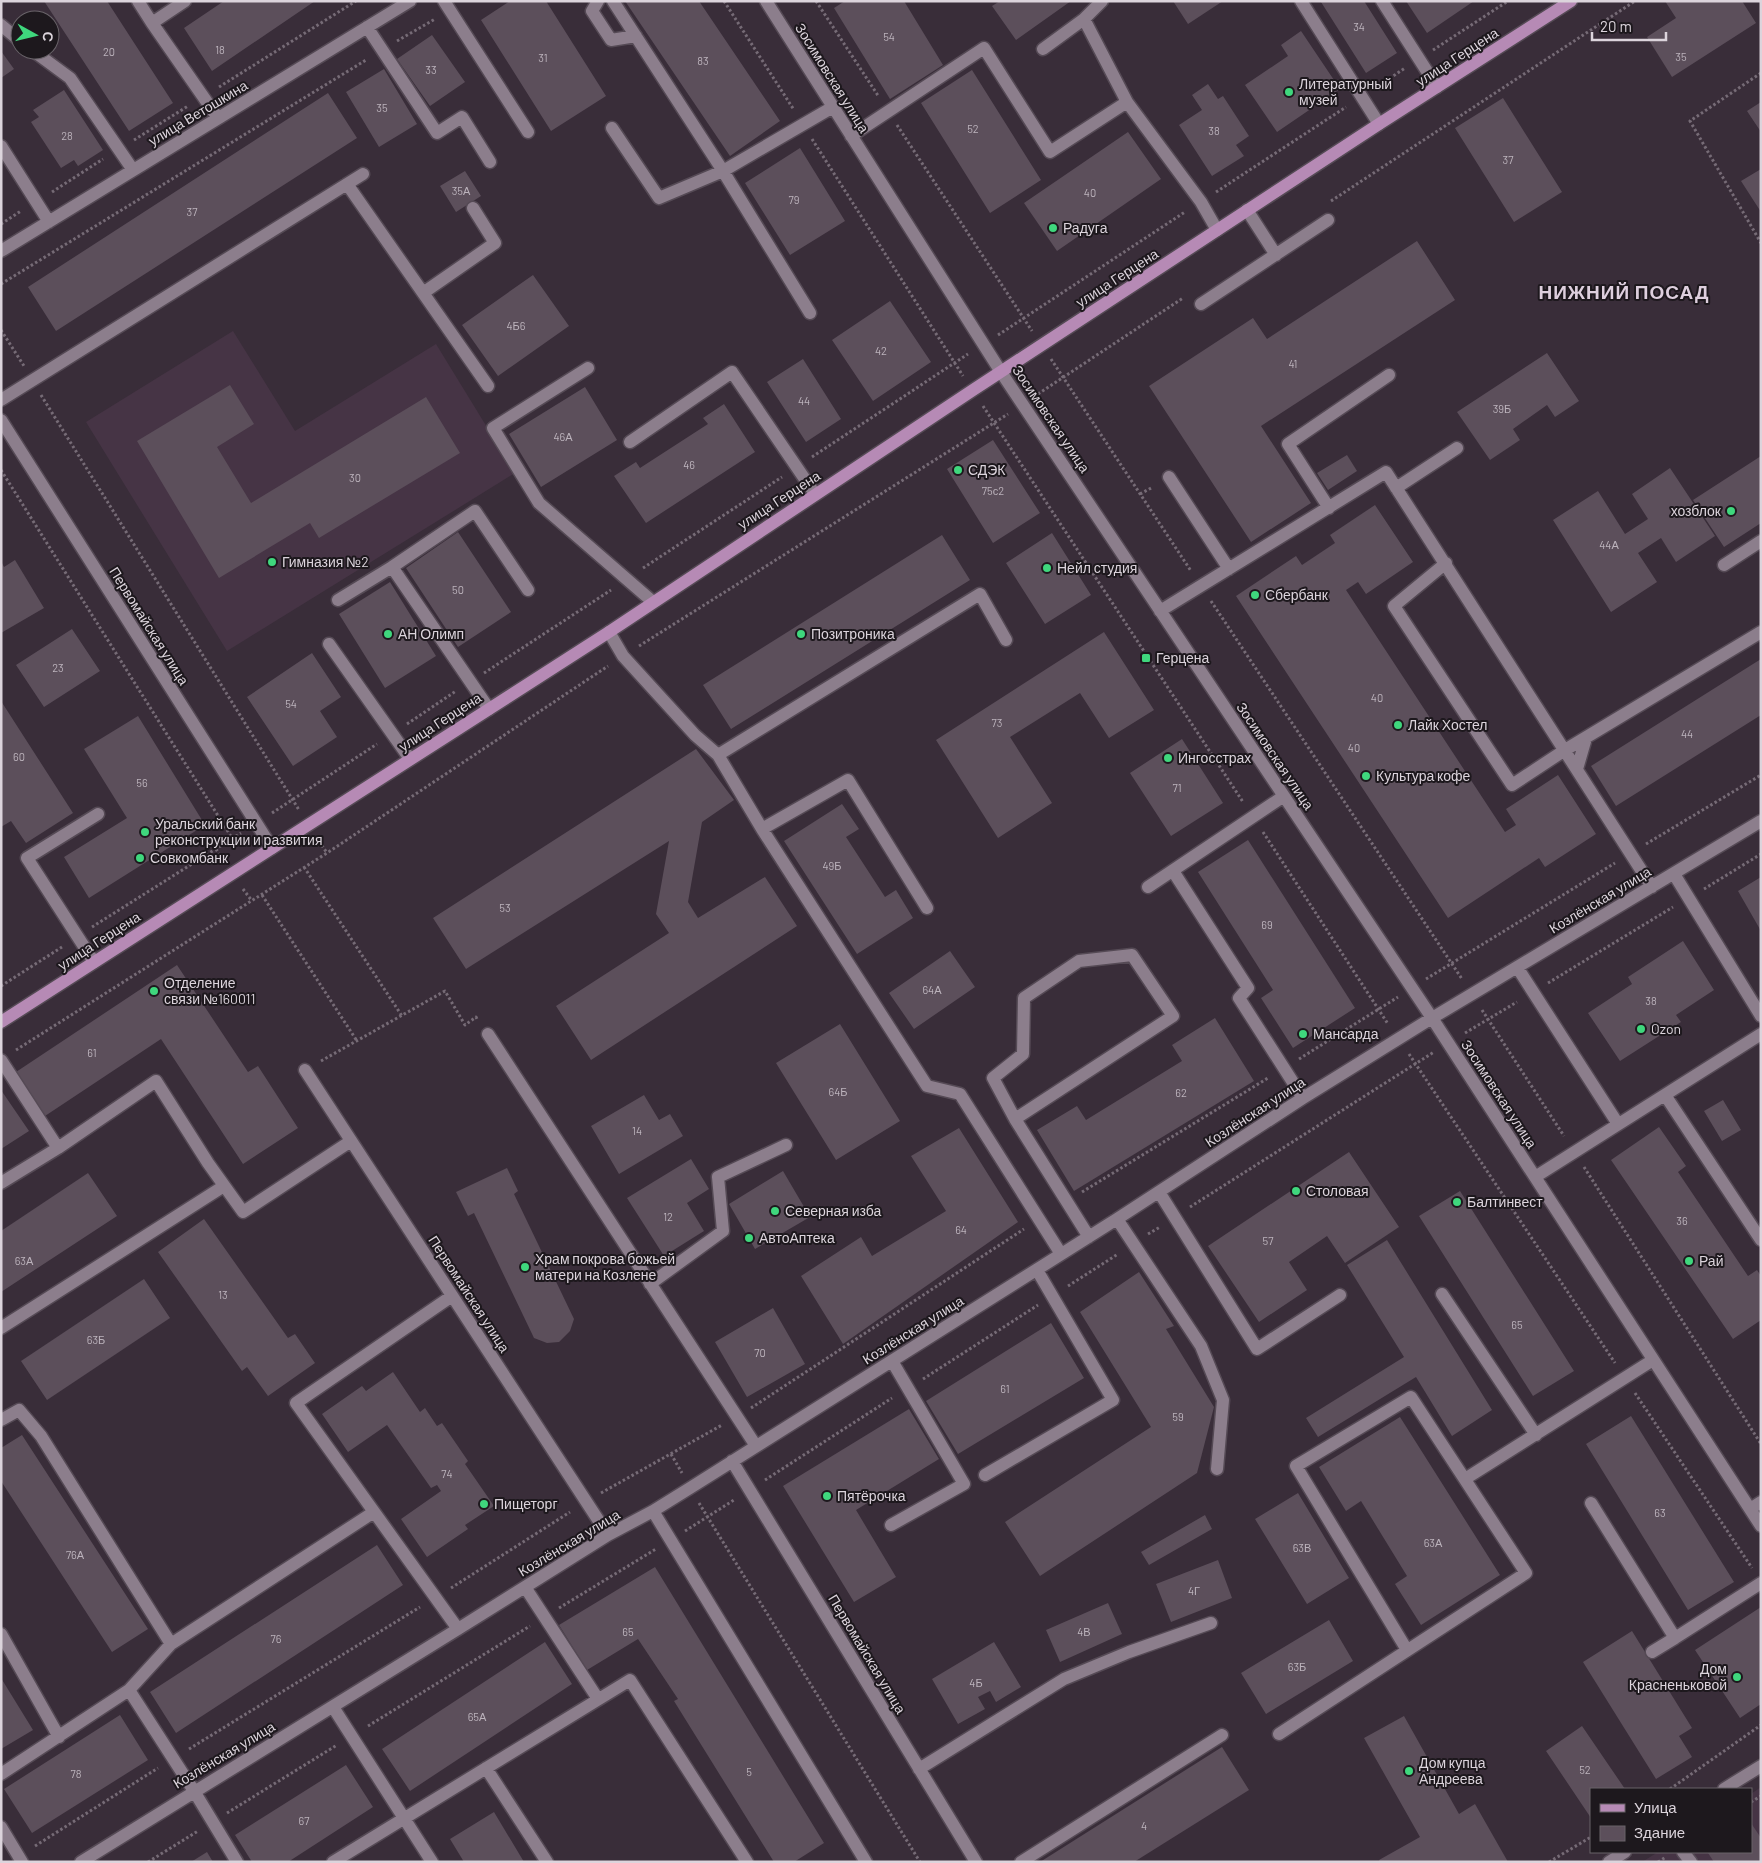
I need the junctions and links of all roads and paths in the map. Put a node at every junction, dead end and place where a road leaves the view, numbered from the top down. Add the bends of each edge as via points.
1 (138, 1) edge
2 (185, 1) edge
3 (356, 1) edge
4 (410, 1) edge
5 (598, 1) edge
6 (613, 1) edge
7 (724, 1) edge
8 (766, 1) edge
9 (816, 1) edge
10 (1102, 1) edge
11 (1382, 1) edge
12 (1508, 1) edge
13 (1571, 1) edge
14 (1302, 2) edge
15 (447, 5) edge
16 (1084, 19) junction
17 (152, 23) junction
18 (367, 27) junction
19 (636, 36) junction
20 (1043, 49) dead end
21 (382, 50) junction
22 (1419, 59) junction
23 (46, 60) edge
24 (1761, 73) edge
25 (1437, 87) junction
26 (203, 96) junction
27 (1361, 97) junction
28 (1127, 102) junction
29 (833, 107) junction
30 (888, 111) junction
31 (218, 118) junction
32 (803, 124) junction
33 (1379, 124) junction
34 (612, 128) dead end
35 (528, 132) dead end
36 (851, 136) junction
37 (1, 146) edge
38 (119, 149) junction
39 (490, 162) dead end
40 (133, 170) junction
41 (723, 171) junction
42 (364, 174) dead end
43 (347, 184) junction
44 (36, 202) junction
45 (1201, 202) junction
46 (473, 208) dead end
47 (1247, 210) junction
48 (1328, 220) dead end
49 (49, 222) junction
50 (1, 224) edge
51 (1217, 230) junction
52 (1761, 244) edge
53 (1, 251) edge
54 (1276, 255) junction
55 (1, 284) edge
56 (423, 293) junction
57 (1201, 304) dead end
58 (810, 313) dead end
59 (1024, 318) junction
60 (1, 330) edge
61 (984, 344) junction
62 (1042, 345) junction
63 (954, 363) junction
64 (588, 368) dead end
65 (1001, 372) junction
66 (1389, 375) dead end
67 (33, 381) junction
68 (488, 386) dead end
69 (973, 390) junction
70 (1, 400) edge
71 (1, 420) edge
72 (994, 423) junction
73 (630, 442) dead end
74 (1457, 448) dead end
75 (1, 470) edge
76 (1169, 477) dead end
77 (1396, 488) junction
78 (815, 494) junction
79 (1329, 508) junction
80 (1761, 541) edge
81 (1446, 563) junction
82 (1724, 565) dead end
83 (392, 566) junction
84 (1229, 569) junction
85 (1201, 586) junction
86 (528, 590) dead end
87 (338, 600) dead end
88 (653, 602) junction
89 (1160, 611) junction
90 (609, 632) junction
91 (1761, 632) edge
92 (1006, 640) dead end
93 (329, 644) dead end
94 (623, 656) junction
95 (489, 709) junction
96 (1586, 738) junction
97 (1564, 750) junction
98 (718, 754) junction
99 (410, 760) junction
100 (1577, 769) junction
101 (1761, 775) edge
102 (1284, 796) junction
103 (98, 814) dead end
104 (1253, 817) junction
105 (1761, 821) edge
106 (308, 825) junction
107 (762, 829) junction
108 (232, 838) dead end
109 (272, 848) junction
110 (326, 852) junction
111 (1631, 853) junction
112 (1761, 854) edge
113 (304, 867) junction
114 (1173, 870) junction
115 (1674, 874) junction
116 (1652, 887) junction
117 (1148, 888) dead end
118 (262, 894) junction
119 (1688, 898) junction
120 (927, 908) dead end
121 (94, 962) junction
122 (1451, 963) junction
123 (1518, 967) junction
124 (1412, 988) junction
125 (1534, 992) junction
126 (1472, 994) junction
127 (1379, 1010) junction
128 (402, 1016) junction
129 (1761, 1016) edge
130 (1432, 1018) junction
131 (1488, 1019) junction
132 (1, 1022) edge
133 (488, 1034) joint
134 (1761, 1034) edge
135 (1399, 1039) junction
136 (357, 1041) junction
137 (1448, 1043) junction
138 (5, 1057) edge
139 (1415, 1063) junction
140 (1283, 1069) junction
141 (305, 1070) joint
142 (1664, 1095) junction
143 (1303, 1098) junction
144 (1015, 1119) junction
145 (1618, 1124) junction
146 (351, 1141) junction
147 (786, 1145) dead end
148 (58, 1148) junction
149 (1574, 1152) junction
150 (1535, 1177) junction
151 (1, 1183) edge
152 (224, 1186) junction
153 (1159, 1192) junction
154 (1067, 1202) junction
155 (1038, 1219) junction
156 (1117, 1219) junction
157 (1089, 1237) junction
158 (1761, 1240) edge
159 (1061, 1254) junction
160 (1037, 1270) junction
161 (650, 1284) junction
162 (1442, 1294) dead end
163 (1340, 1295) dead end
164 (452, 1296) junction
165 (1, 1328) edge
166 (1653, 1360) junction
167 (892, 1361) junction
168 (1625, 1378) junction
169 (736, 1417) junction
170 (1, 1420) edge
171 (1536, 1435) junction
172 (1761, 1444) edge
173 (756, 1446) junction
174 (732, 1461) junction
175 (1217, 1468) dead end
176 (985, 1475) dead end
177 (1465, 1479) junction
178 (690, 1488) junction
179 (586, 1502) junction
180 (1591, 1503) dead end
181 (1755, 1506) edge
182 (653, 1511) junction
183 (374, 1512) junction
184 (708, 1517) junction
185 (891, 1525) dead end
186 (1761, 1526) edge
187 (608, 1535) junction
188 (670, 1540) junction
189 (1758, 1578) edge
190 (525, 1587) junction
191 (435, 1598) junction
192 (544, 1617) junction
193 (1211, 1623) dead end
194 (458, 1629) junction
195 (1, 1634) edge
196 (1675, 1638) junction
197 (171, 1644) junction
198 (1407, 1650) junction
199 (1652, 1652) dead end
200 (129, 1690) junction
201 (598, 1699) junction
202 (333, 1707) junction
203 (1761, 1725) edge
204 (1280, 1734) dead end
205 (1222, 1735) dead end
206 (351, 1736) junction
207 (59, 1737) junction
208 (173, 1759) junction
209 (1761, 1766) edge
210 (486, 1768) junction
211 (919, 1768) junction
212 (1, 1774) edge
213 (1671, 1788) edge
214 (1726, 1788) edge
215 (194, 1791) junction
216 (404, 1818) junction
217 (213, 1822) junction
218 (1, 1827) edge
219 (1590, 1838) edge
220 (1623, 1853) edge
221 (20, 1859) edge
222 (860, 1860) edge
223 (81, 1862) edge
224 (148, 1862) edge
225 (237, 1862) edge
226 (333, 1862) edge
227 (432, 1862) edge
228 (547, 1862) edge
229 (747, 1862) edge
230 (920, 1862) edge
231 (976, 1862) edge
232 (1020, 1862) edge
233 (1549, 1862) edge
234 (1609, 1862) edge

1 - 17 street
2 - 17 street
3 - 26 path
4 - 18 street, улица Ветошкина
5 - 19 street via 592,11 611,40
6 - 19 street
7 - 32 path
8 - 29 street, Зосимовская улица
9 - 30 path
10 - 16 street
11 - 22 street
12 - 22 path
13 - 25 main road, улица Герцена
14 - 27 street
15 - 21 path
15 - 35 street
16 - 20 street
16 - 28 street
17 - 26 street
18 - 21 street
18 - 31 street, улица Ветошкина
19 - 41 street
21 - 39 street via 437,133 462,117
21 - 55 path
22 - 25 street
22 - 27 path
23 - 38 street via 70,78
24 - 52 path via 1690,121
25 - 33 main road, улица Герцена
26 - 31 street
26 - 38 path
27 - 33 street
27 - 45 path
28 - 30 street via 1050,152 984,48
28 - 45 street
29 - 32 street
29 - 36 street, Зосимовская улица
30 - 36 street
30 - 59 path
31 - 40 street, улица Ветошкина
32 - 41 street
32 - 63 path
33 - 47 main road, улица Герцена
34 - 41 street via 659,198
36 - 61 street, Зосимовская улица
37 - 44 street
38 - 40 street
38 - 44 path
40 - 49 street, улица Ветошкина
41 - 58 street
42 - 43 street
43 - 56 street
43 - 67 street
44 - 49 street
44 - 50 path
45 - 51 street
45 - 59 path
46 - 56 street via 495,243
47 - 51 main road, улица Герцена
47 - 54 street
48 - 54 street
49 - 53 street, улица Ветошкина
51 - 62 main road, улица Герцена
54 - 57 street
56 - 68 street
59 - 61 path
59 - 62 path
60 - 67 path
61 - 63 path
61 - 65 street, Зосимовская улица
62 - 65 main road, улица Герцена
62 - 85 path
63 - 69 path
64 - 88 street via 493,428 539,503
65 - 69 main road, улица Герцена
65 - 89 street, Зосимовская улица
66 - 79 street via 1288,444
67 - 70 street
67 - 106 path
69 - 72 path
69 - 78 main road, улица Герцена
71 - 109 street, Первомайская улица
72 - 94 path
72 - 104 path
73 - 78 street via 732,372
74 - 77 street
75 - 108 path
76 - 84 street
77 - 79 street via 1386,472
77 - 81 street
78 - 88 main road, улица Герцена
79 - 84 street
80 - 82 street
81 - 97 street
81 - 97 street via 1394,606 1512,785
83 - 86 street via 475,511
83 - 87 street
83 - 95 street
84 - 85 street
85 - 89 street
85 - 122 path
88 - 90 main road, улица Герцена
89 - 102 street, Зосимовская улица
90 - 94 street
90 - 95 main road, улица Герцена
91 - 96 street
92 - 98 street via 980,594
93 - 99 street
94 - 98 street via 694,735
94 - 110 path
95 - 99 main road, улица Герцена
96 - 97 street
96 - 100 street
97 - 100 street
98 - 107 street
99 - 106 main road, улица Герцена
100 - 111 street
101 - 111 path
102 - 104 street
102 - 124 street, Зосимовская улица
103 - 121 street via 27,858
104 - 114 street
104 - 127 path
105 - 115 street, Козлёнская улица
106 - 109 main road, улица Герцена
106 - 110 path
107 - 120 street via 848,780
107 - 155 street via 927,1086 960,1094
109 - 121 main road, улица Герцена
110 - 113 path
111 - 116 street
111 - 122 path
112 - 119 path
113 - 118 path
113 - 128 path
114 - 117 street
114 - 140 street via 1248,988 1239,998
115 - 116 street, Козлёнская улица
115 - 119 street
116 - 123 street, Козлёнская улица
118 - 136 path
118 - 138 path
119 - 125 path
119 - 129 street
121 - 132 main road, улица Герцена
122 - 124 path
122 - 126 path
123 - 125 street
123 - 126 street, Козлёнская улица
124 - 127 path
124 - 130 street, Зосимовская улица
125 - 131 path
125 - 145 street
126 - 130 street, Козлёнская улица
126 - 131 path
127 - 135 path
127 - 140 path
128 - 133 path via 445,991 465,1025 476,1017
128 - 136 path
130 - 135 street, Козлёнская улица
130 - 137 street, Зосимовская улица
131 - 137 path
131 - 149 path
133 - 161 street
134 - 142 street
135 - 139 path
135 - 143 street, Козлёнская улица
136 - 141 path
137 - 139 path
137 - 150 street, Зосимовская улица
138 - 148 street
139 - 168 path
140 - 143 street
140 - 154 path
141 - 146 street, Первомайская улица
142 - 145 street
142 - 158 street
143 - 153 street, Козлёнская улица
144 - 144 street via 1173,1016 1132,954 1079,961 1024,998 1023,1054 993,1078
144 - 154 street
145 - 149 street
146 - 152 street via 243,1212
146 - 164 street, Первомайская улица
147 - 161 street via 718,1177 723,1231
148 - 151 street
148 - 152 street via 156,1082
149 - 150 street
149 - 172 path
150 - 166 street, Зосимовская улица
152 - 165 street
153 - 156 street, Козлёнская улица
153 - 163 street via 1257,1349
154 - 157 street
155 - 159 street
155 - 169 path
156 - 157 street, Козлёнская улица
156 - 175 street via 1200,1346 1223,1400
157 - 159 street, Козлёнская улица
159 - 160 street, Козлёнская улица
160 - 167 street, Козлёнская улица
160 - 176 street via 1112,1400
161 - 169 street
162 - 171 street
164 - 179 street, Первомайская улица
164 - 183 street via 296,1403
166 - 168 street
166 - 181 street, Зосимовская улица
167 - 173 street, Козлёнская улица
167 - 185 street via 964,1484
168 - 171 street
168 - 189 path
169 - 173 street
169 - 179 path
170 - 197 street via 19,1410 41,1436
171 - 177 street
173 - 174 street, Козлёнская улица
174 - 178 street, Козлёнская улица
174 - 211 street, Первомайская улица
177 - 198 street via 1526,1573
177 - 198 street via 1411,1397 1296,1466
178 - 182 street, Козлёнская улица
178 - 184 path
179 - 187 street, Первомайская улица
179 - 191 path
180 - 196 street
181 - 186 street, Зосимовская улица
182 - 187 street, Козлёнская улица
182 - 188 street
183 - 191 street
183 - 197 street
184 - 188 path
184 - 230 path
187 - 190 street, Козлёнская улица
188 - 192 path
188 - 222 street
189 - 196 street
190 - 192 street
190 - 194 street, Козлёнская улица
191 - 194 street
191 - 208 path
192 - 201 street
192 - 206 path
193 - 211 street via 1129,1652 1064,1680
194 - 202 street, Козлёнская улица
195 - 207 street
196 - 199 street
197 - 200 street
198 - 204 street
200 - 207 street
200 - 208 street
201 - 210 street
201 - 229 street via 630,1680
202 - 206 street
202 - 215 street, Козлёнская улица
203 - 213 path
205 - 232 street
206 - 216 street
206 - 217 path
207 - 212 street
208 - 215 street
208 - 221 path
209 - 214 street
210 - 216 street
210 - 228 street
211 - 231 street, Первомайская улица
215 - 217 street
215 - 223 street, Козлёнская улица
216 - 226 street
216 - 227 street
217 - 224 path
217 - 225 street
218 - 221 street
219 - 233 path
220 - 234 street

